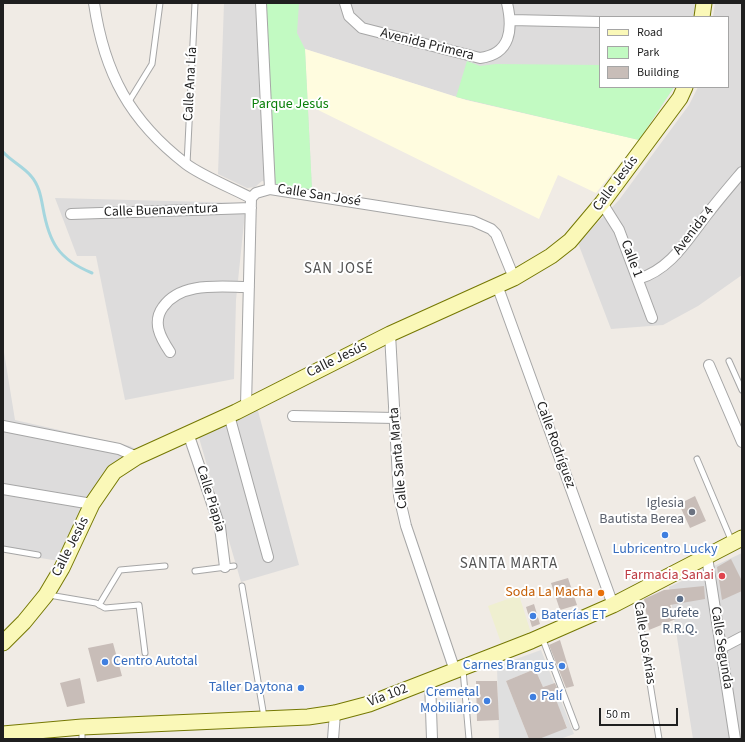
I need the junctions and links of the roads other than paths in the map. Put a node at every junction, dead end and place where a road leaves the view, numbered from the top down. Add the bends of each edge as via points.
1 (94, 3) edge
2 (160, 3) edge
3 (194, 3) edge
4 (260, 3) edge
5 (345, 3) edge
6 (507, 3) edge
7 (704, 3) edge
8 (702, 16) edge
9 (511, 20) junction
10 (599, 22) edge
11 (685, 88) edge
12 (128, 104) junction
13 (187, 165) junction
14 (742, 172) edge
15 (270, 189) junction
16 (251, 203) junction
17 (602, 203) junction
18 (71, 214) dead end
19 (514, 278) junction
20 (638, 278) junction
21 (497, 285) junction
22 (249, 287) junction
23 (652, 318) dead end
24 (390, 334) junction
25 (170, 352) dead end
26 (729, 361) dead end
27 (709, 364) dead end
28 (742, 390) edge
29 (246, 405) junction
30 (229, 415) junction
31 (293, 416) dead end
32 (395, 418) junction
33 (3, 426) edge
34 (188, 433) junction
35 (742, 442) edge
36 (137, 457) junction
37 (697, 459) dead end
38 (3, 489) edge
39 (92, 504) junction
40 (737, 540) edge
41 (3, 549) edge
42 (38, 555) dead end
43 (268, 557) dead end
44 (707, 557) junction
45 (165, 566) dead end
46 (230, 567) joint
47 (195, 571) dead end
48 (242, 586) dead end
49 (636, 594) junction
50 (46, 595) junction
51 (99, 605) junction
52 (613, 605) junction
53 (541, 636) junction
54 (742, 637) edge
55 (3, 643) edge
56 (721, 648) junction
57 (145, 653) dead end
58 (458, 669) junction
59 (430, 680) junction
60 (335, 713) junction
61 (264, 718) junction
62 (576, 728) dead end
63 (737, 731) edge
64 (82, 733) edge
65 (3, 734) edge
66 (38, 735) edge
67 (333, 739) edge
68 (432, 739) edge
69 (469, 739) edge
70 (659, 739) edge

1 - 12 street via 109,66
2 - 12 lane via 152,64
3 - 13 lane, Calle Ana Lía
4 - 15 street
5 - 9 street, Avenida Primera via 349,16 362,28 480,58 498,52 507,39
6 - 9 street
7 - 8 street
9 - 10 street
11 - 17 street, Calle Jesús via 680,98
12 - 13 street via 154,136
13 - 16 street
14 - 20 street, Avenida 4 via 675,256 660,269
15 - 16 street, Calle San José via 256,193
15 - 19 street, Calle San José via 482,224 496,234
16 - 18 street, Calle Buenaventura
16 - 22 street
17 - 19 street, Calle Jesús via 570,241 551,256
17 - 20 street, Calle 1 via 619,230
19 - 21 street, Calle Jesús
20 - 23 street, Calle 1
21 - 24 street, Calle Jesús
21 - 52 street, Calle Rodríguez
22 - 25 street via 199,288 174,295 159,311 157,320 158,329
22 - 29 street
24 - 29 street, Calle Jesús
24 - 32 street, Calle Santa Marta
26 - 28 lane
27 - 35 street
29 - 30 street, Calle Jesús
30 - 34 street, Calle Jesús
30 - 43 street
31 - 32 street
32 - 58 street, Calle Santa Marta via 399,496 406,526
33 - 36 street via 119,449
34 - 36 street, Calle Jesús
34 - 46 street, Calle Piapia via 220,527
36 - 39 street, Calle Jesús via 114,472
37 - 40 lane
38 - 39 street
39 - 50 street, Calle Jesús via 62,568
40 - 44 street, Vía 102
41 - 42 lane
44 - 49 street, Vía 102
44 - 56 street, Calle Segunda
45 - 51 lane via 120,570
46 - 47 lane
48 - 61 lane
49 - 52 street, Vía 102
49 - 70 lane, Calle Los Arias
50 - 51 lane
50 - 55 street, Calle Jesús
51 - 57 lane via 112,609 139,605
52 - 53 street, Vía 102
53 - 58 street, Vía 102
53 - 62 lane
54 - 56 street
56 - 63 street, Calle Segunda
58 - 59 street, Vía 102
58 - 69 lane
59 - 60 street, Vía 102 via 369,704
59 - 68 street
60 - 61 street, Vía 102 via 308,717
60 - 67 street
61 - 64 street, Vía 102
64 - 66 street, Vía 102
65 - 66 street, Vía 102

